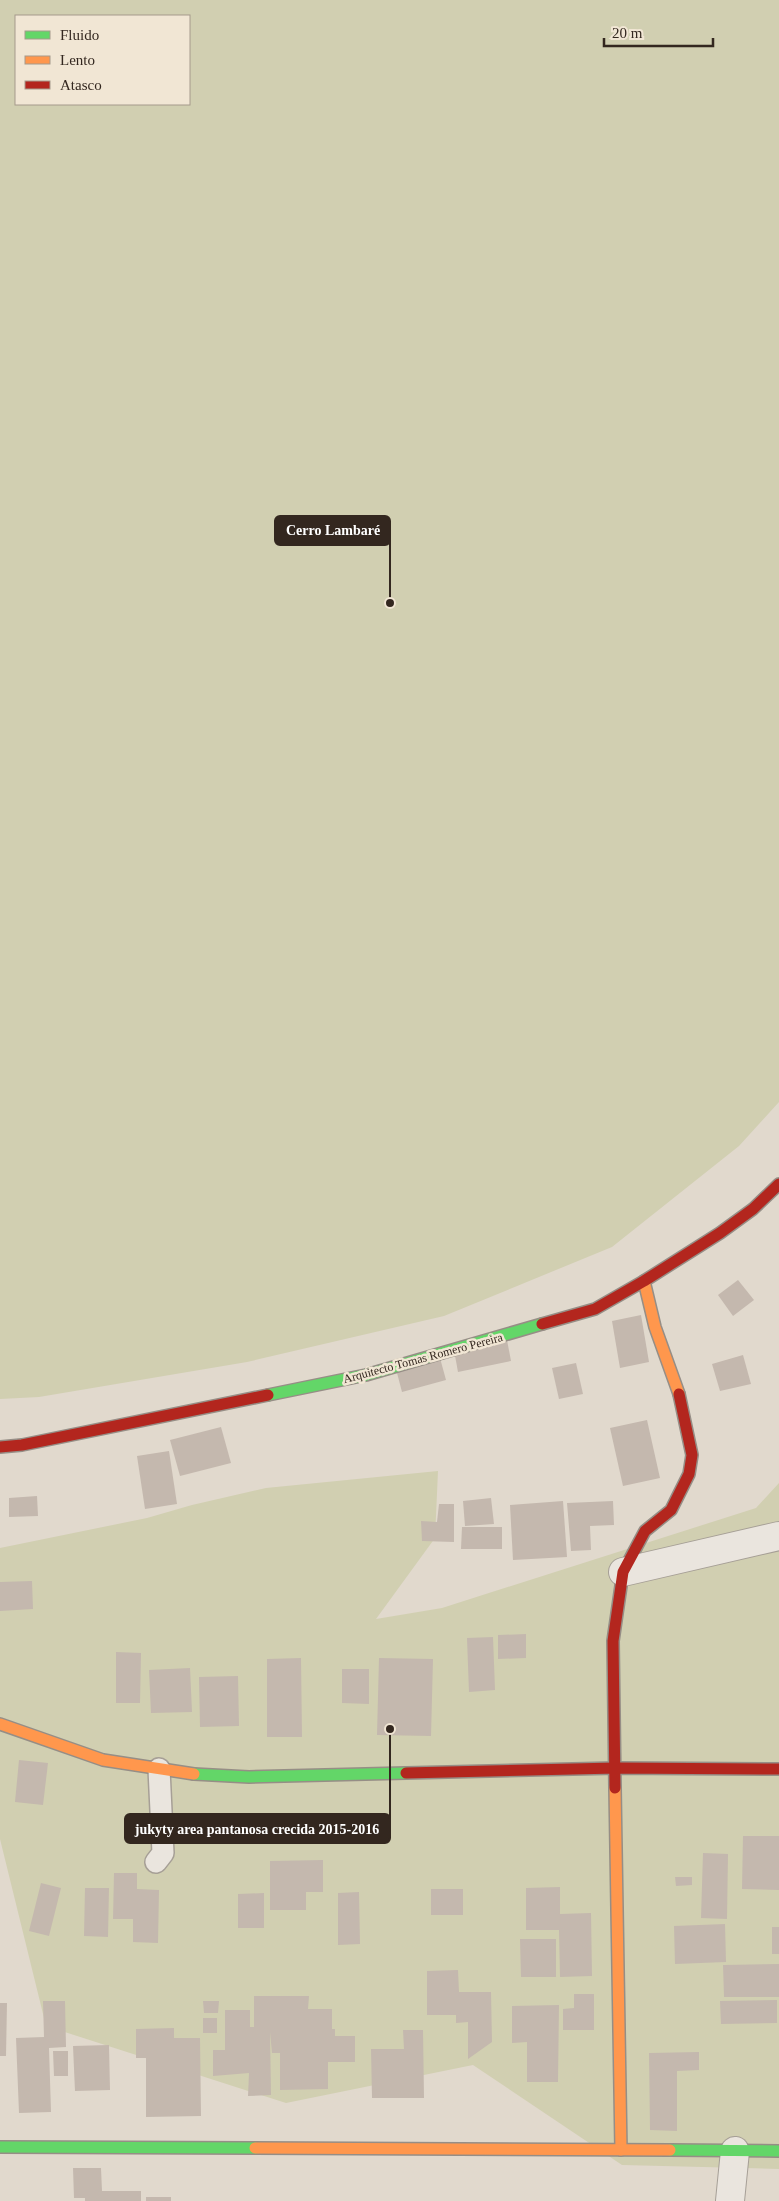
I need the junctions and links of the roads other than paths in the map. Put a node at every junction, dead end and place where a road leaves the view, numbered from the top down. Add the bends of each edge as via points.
1 (779, 1184) edge
2 (644, 1282) junction
3 (0, 1447) edge
4 (779, 1536) edge
5 (623, 1572) junction
6 (0, 1724) edge
7 (616, 1768) junction
8 (159, 1769) junction
9 (779, 1769) edge
10 (156, 1862) dead end
11 (0, 2147) edge
12 (621, 2150) junction
13 (779, 2150) edge
14 (735, 2151) junction
15 (730, 2201) edge

1 - 2 street, Arquitecto Tomas Romero Pereira via 753,1209 720,1233
2 - 3 street, Arquitecto Tomas Romero Pereira via 595,1309 366,1375
2 - 5 street via 655,1327 681,1401 692,1455 689,1474 671,1510 645,1531
4 - 5 street
5 - 7 street via 613,1641
6 - 8 street via 103,1760
7 - 8 street via 250,1777 176,1774
7 - 9 street
7 - 12 street
8 - 10 lane via 163,1853
11 - 12 street
12 - 14 street
13 - 14 street
14 - 15 street

